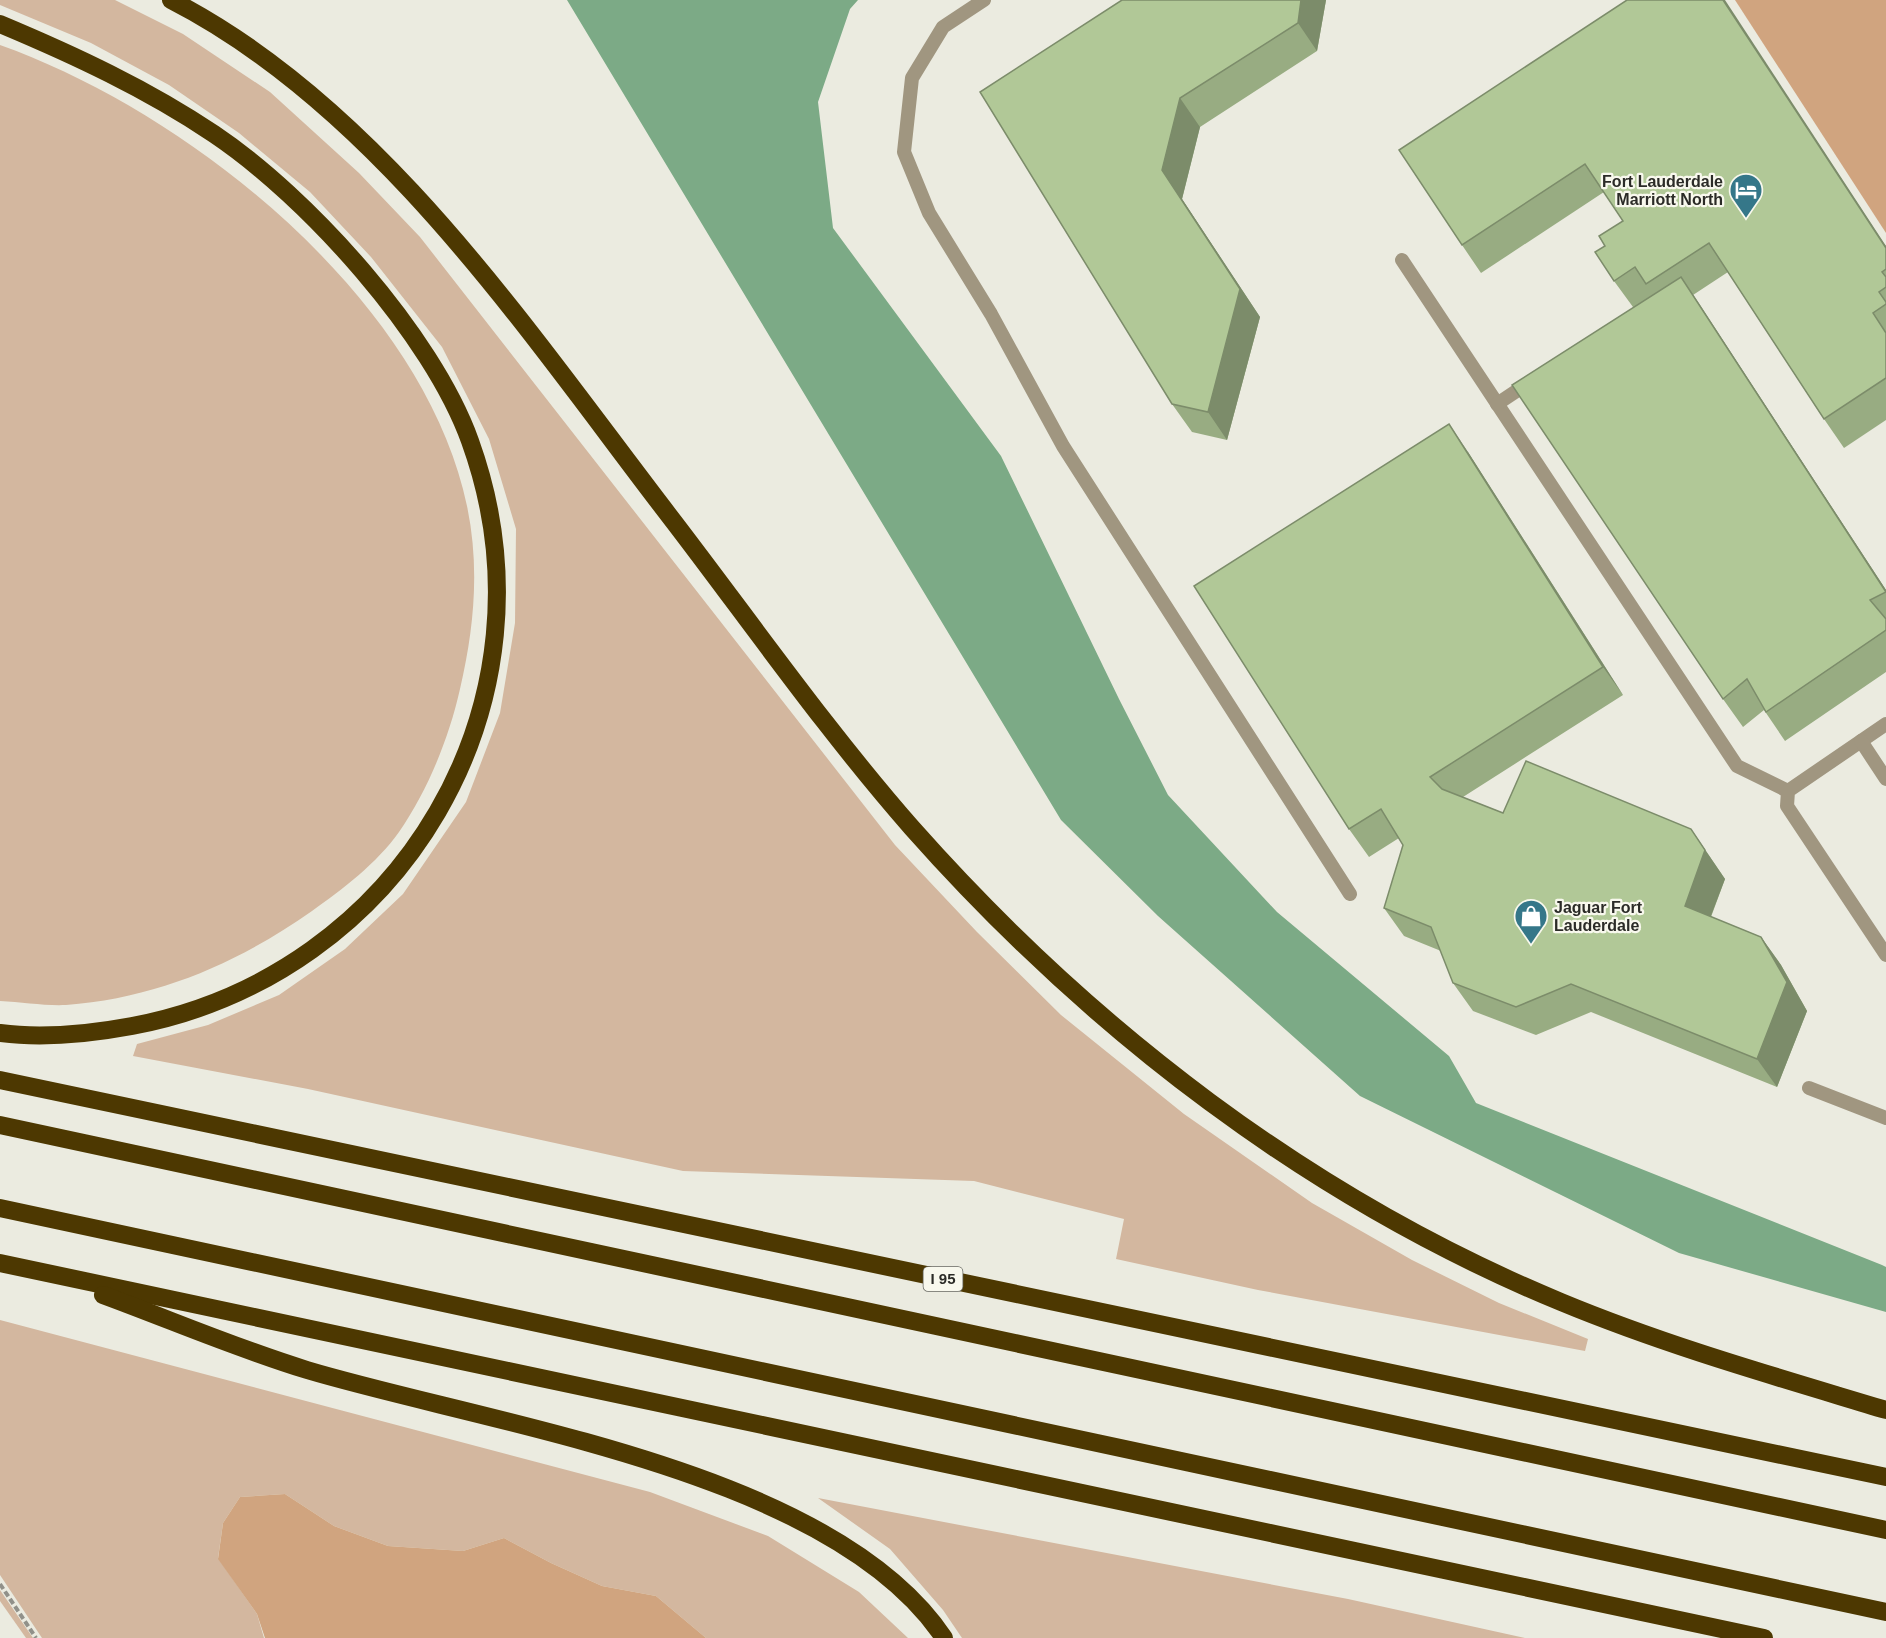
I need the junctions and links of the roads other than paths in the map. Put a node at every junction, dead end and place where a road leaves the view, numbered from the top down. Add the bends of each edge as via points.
1 (171, 0) edge
2 (984, 0) edge
3 (0, 24) edge
4 (1402, 261) dead end
5 (1544, 373) edge
6 (1497, 404) junction
7 (1886, 724) edge
8 (1861, 741) junction
9 (1886, 779) edge
10 (1788, 791) junction
11 (1350, 894) dead end
12 (1886, 955) edge
13 (0, 1033) edge
14 (0, 1080) edge
15 (1809, 1088) dead end
16 (1886, 1118) edge
17 (0, 1125) edge
18 (0, 1208) edge
19 (0, 1263) edge
20 (42, 1272) junction
21 (1886, 1410) edge
22 (1886, 1477) edge
23 (1886, 1530) edge
24 (1886, 1612) edge
25 (944, 1638) edge
26 (1764, 1638) edge

1 - 21 highway via 242,43 339,119 389,166 511,311 909,824 1012,934 1130,1040 1294,1160 1452,1252 1562,1302 1677,1346
2 - 11 lane via 943,27 912,78 904,152 929,213 991,314 1063,446
3 - 13 highway via 137,87 217,136 337,244 405,324 451,400 470,440 483,485 497,572 492,670 464,760 422,836 397,872 365,904 302,958 199,1009 108,1030 51,1035
4 - 6 lane
5 - 6 lane
6 - 10 lane via 1737,766
7 - 8 lane
8 - 9 lane
8 - 10 lane
10 - 12 lane via 1787,806
14 - 22 highway, I 95
15 - 16 lane
17 - 23 highway
18 - 24 highway
19 - 20 highway
20 - 25 highway via 306,1370 646,1461 768,1506 818,1528 891,1579 919,1605
20 - 26 highway

